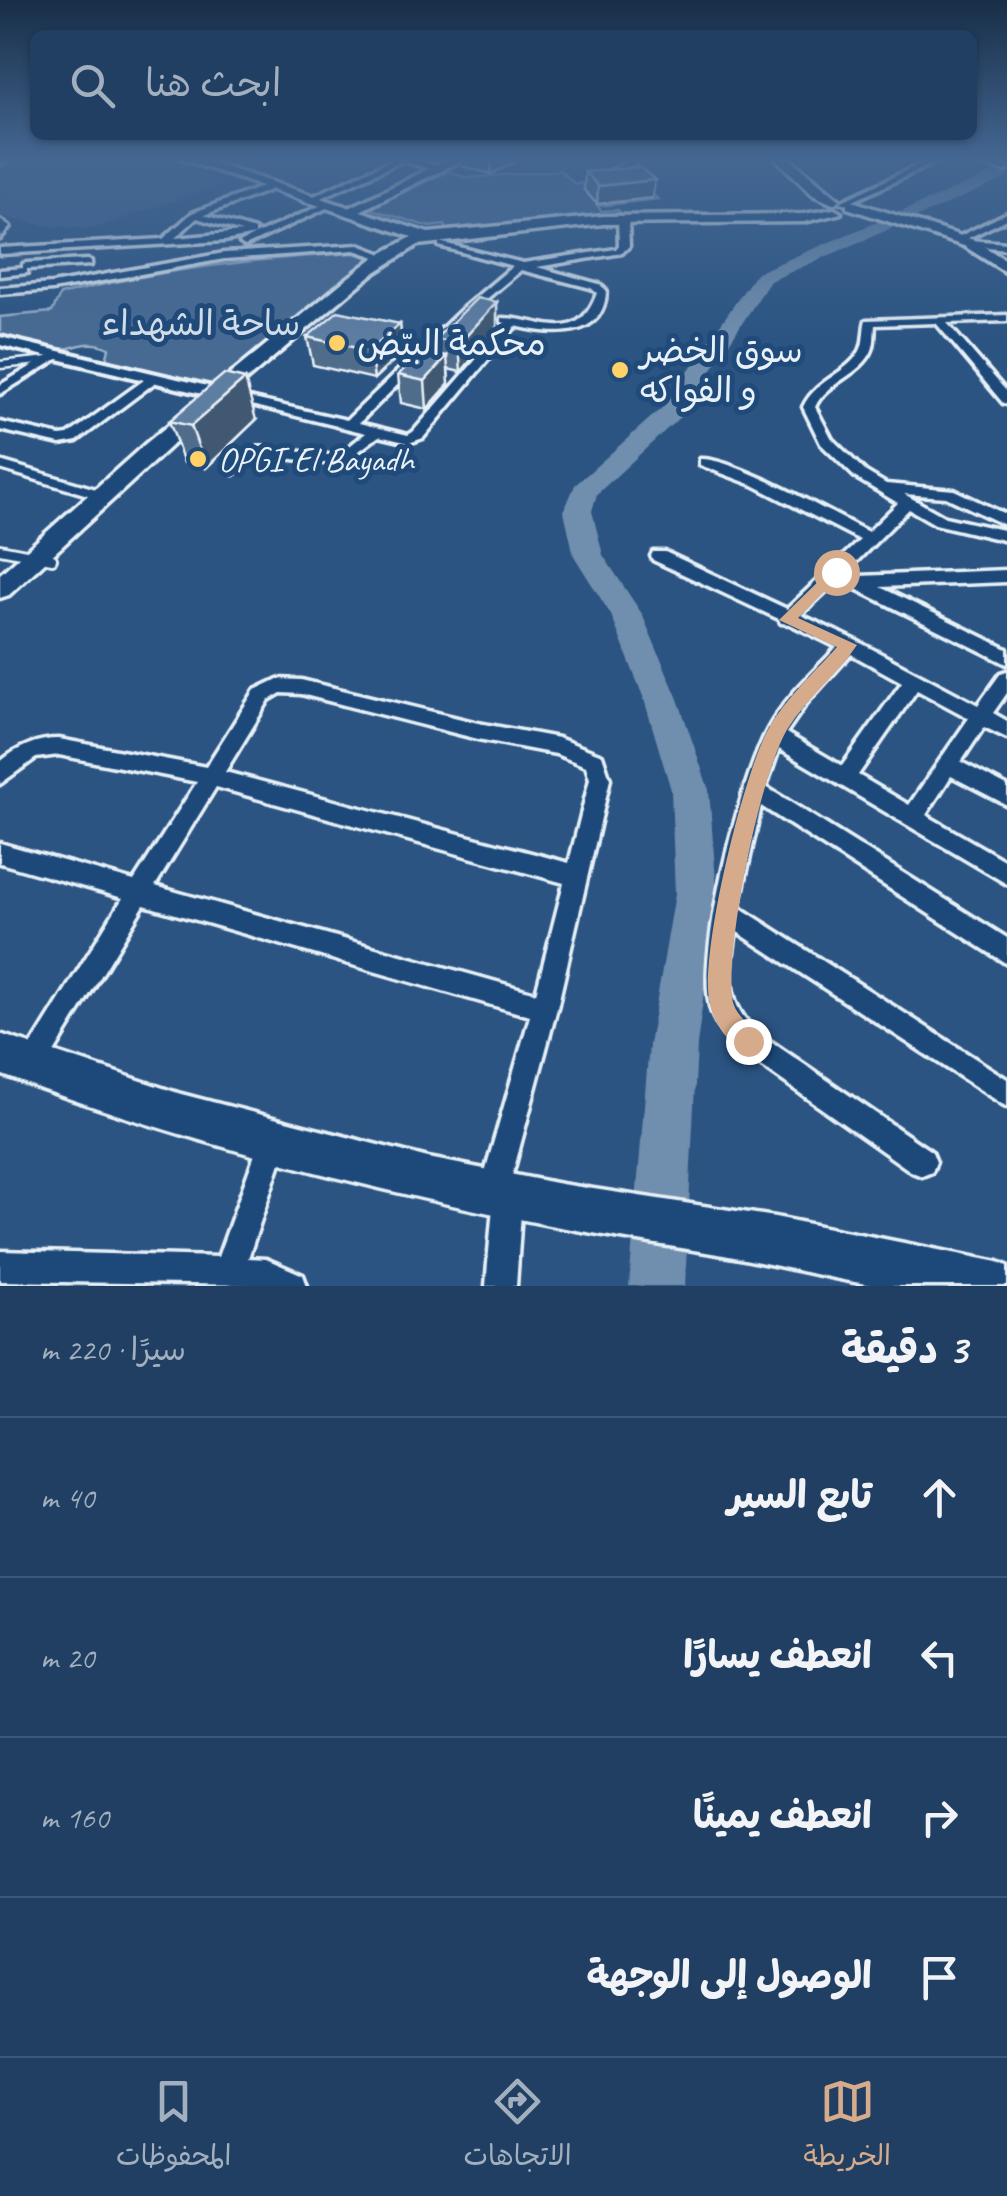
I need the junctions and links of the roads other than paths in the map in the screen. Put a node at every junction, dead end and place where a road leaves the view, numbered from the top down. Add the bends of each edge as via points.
1 (189, 219) edge
2 (210, 219) edge
3 (293, 219) edge
4 (369, 219) edge
5 (784, 219) edge
6 (889, 219) edge
7 (1002, 219) edge
8 (0, 223) edge
9 (624, 223) junction
10 (256, 234) junction
11 (0, 236) edge
12 (436, 241) junction
13 (160, 242) junction
14 (963, 242) junction
15 (95, 246) junction
16 (1007, 246) edge
17 (37, 248) junction
18 (0, 251) edge
19 (224, 256) junction
20 (388, 258) junction
21 (87, 262) junction
22 (148, 266) junction
23 (518, 267) junction
24 (1007, 268) edge
25 (25, 269) junction
26 (0, 273) edge
27 (80, 280) junction
28 (14, 290) junction
29 (0, 292) edge
30 (467, 310) junction
31 (482, 314) edge
32 (498, 318) edge
33 (1007, 318) edge
34 (938, 319) junction
35 (514, 322) junction
36 (0, 340) edge
37 (53, 357) junction
38 (276, 357) junction
39 (0, 366) edge
40 (407, 368) junction
41 (426, 372) edge
42 (445, 376) edge
43 (156, 378) junction
44 (464, 380) junction
45 (0, 390) edge
46 (229, 396) junction
47 (1006, 397) edge
48 (350, 425) junction
49 (0, 426) edge
50 (374, 432) junction
51 (705, 462) dead end
52 (0, 465) edge
53 (233, 470) dead end
54 (885, 488) junction
55 (98, 494) junction
56 (907, 503) junction
57 (1007, 522) edge
58 (1007, 536) edge
59 (870, 539) junction
60 (0, 549) edge
61 (659, 556) dead end
62 (43, 557) junction
63 (836, 572) junction
64 (1007, 576) edge
65 (854, 582) junction
66 (0, 589) edge
67 (0, 614) edge
68 (787, 620) junction
69 (849, 645) junction
70 (1007, 657) edge
71 (1007, 678) edge
72 (914, 680) junction
73 (981, 716) junction
74 (1007, 730) edge
75 (774, 736) junction
76 (951, 766) junction
77 (0, 775) edge
78 (846, 776) junction
79 (211, 778) junction
80 (755, 792) junction
81 (1007, 796) edge
82 (914, 816) junction
83 (0, 853) edge
84 (1007, 874) edge
85 (578, 876) junction
86 (142, 891) junction
87 (726, 912) junction
88 (1007, 952) edge
89 (545, 1008) junction
90 (16, 1060) edge
91 (1007, 1094) edge
92 (273, 1142) junction
93 (922, 1162) dead end
94 (509, 1197) junction
95 (0, 1266) edge
96 (228, 1272) junction
97 (116, 1276) edge
98 (292, 1286) edge
99 (501, 1286) edge
100 (998, 1286) edge

1 - 13 street
2 - 10 street
3 - 10 street
4 - 12 main road
5 - 9 main road
6 - 14 main road
7 - 14 street
8 - 11 street via 6,227
9 - 12 main road
9 - 23 street via 619,251
10 - 13 street
10 - 19 street
12 - 20 main road via 411,243
12 - 23 street
12 - 38 main road
13 - 15 street
13 - 22 street
14 - 16 street
14 - 24 main road
15 - 17 street
15 - 21 street
17 - 18 street
17 - 25 street
19 - 20 street via 356,247
19 - 22 street
20 - 38 main road
21 - 25 street
21 - 27 street
22 - 27 street
23 - 30 street
23 - 35 street via 602,292 598,308 574,329
25 - 26 street
25 - 28 street
27 - 28 street
28 - 29 street
30 - 31 street
30 - 40 street
32 - 35 street
33 - 34 street
34 - 47 street
34 - 54 street via 870,322 863,356 810,400 817,427 846,464
35 - 44 street
36 - 37 street
37 - 39 lane
37 - 43 street
37 - 45 street
38 - 46 main road
40 - 41 street
40 - 48 street
42 - 44 street
43 - 46 street
43 - 49 street via 72,438
44 - 50 street via 412,438
46 - 48 street
46 - 55 main road
46 - 62 main road
48 - 50 street
50 - 53 street via 340,461 259,451
51 - 59 street
52 - 55 street
54 - 56 street
54 - 57 street via 949,493
55 - 62 main road
56 - 58 street via 940,521
56 - 59 street
59 - 63 street
60 - 62 lane
61 - 68 street
62 - 66 main road
62 - 67 main road
63 - 65 street
63 - 68 street
64 - 65 street
65 - 70 street
68 - 69 street
69 - 72 street
69 - 75 street
71 - 73 street
72 - 73 street
72 - 78 street
73 - 74 street
73 - 76 street
75 - 78 street
75 - 80 street
76 - 81 street
76 - 82 street
77 - 79 street via 26,751 64,747
78 - 82 street
79 - 85 street
79 - 85 street via 262,695 288,684 558,746 600,767
79 - 86 street
80 - 87 street
80 - 88 street
82 - 84 street
83 - 86 street
85 - 89 street
86 - 89 street
86 - 90 street
87 - 91 street
87 - 93 street via 720,999 730,1024
89 - 94 street
90 - 92 main road
92 - 94 main road
92 - 96 street
94 - 99 street
94 - 100 main road via 781,1241
95 - 97 street
96 - 97 street
96 - 98 street via 266,1274

